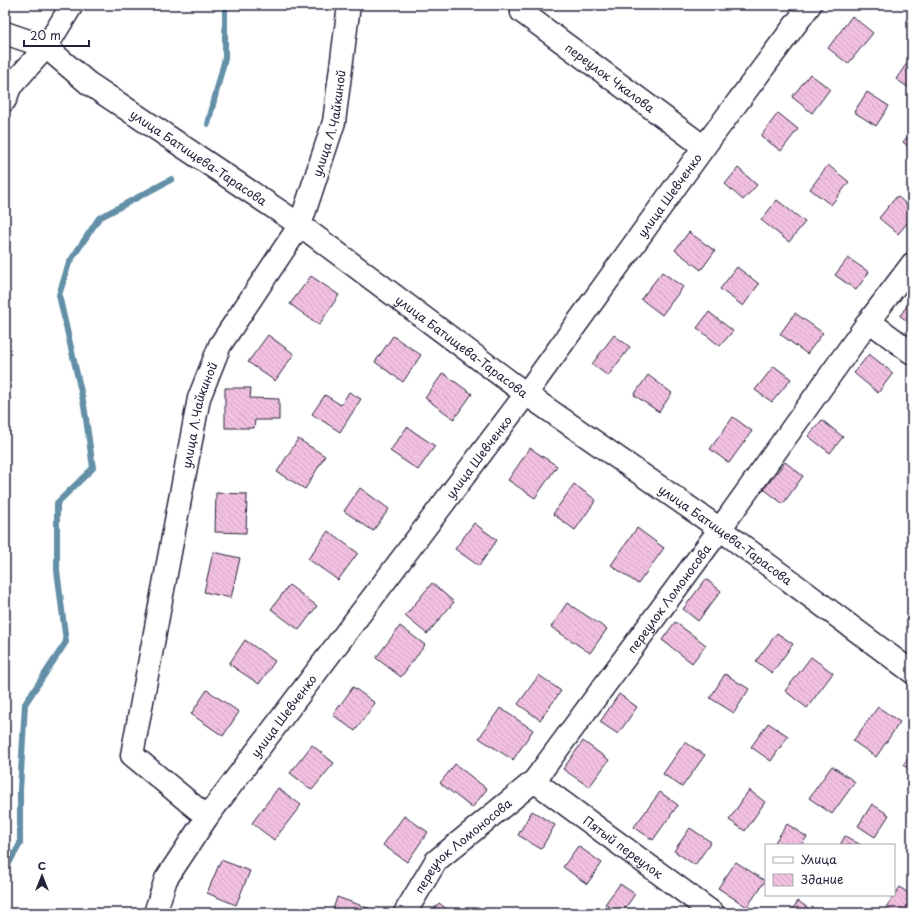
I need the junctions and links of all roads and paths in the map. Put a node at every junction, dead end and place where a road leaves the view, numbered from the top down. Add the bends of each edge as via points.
1 (72, 5) edge
2 (349, 5) edge
3 (524, 5) edge
4 (810, 5) edge
5 (5, 33) edge
6 (46, 47) junction
7 (5, 100) edge
8 (704, 147) junction
9 (300, 225) junction
10 (912, 264) edge
11 (869, 321) junction
12 (912, 353) edge
13 (526, 394) junction
14 (720, 529) junction
15 (912, 672) edge
16 (534, 781) junction
17 (207, 817) junction
18 (155, 913) edge
19 (406, 913) edge
20 (713, 913) edge

1 - 6 street
2 - 9 street, улица Л.Чайкиной via 334,122
3 - 8 street, переулок Чкалова via 522,12
4 - 8 street, улица Шевченко
5 - 6 street, улица Батищева-Тарасова
6 - 7 street via 10,87
6 - 9 street, улица Батищева-Тарасова via 88,83
8 - 13 street, улица Шевченко
9 - 13 street, улица Батищева-Тарасова
9 - 17 street, улица Л.Чайкиной via 220,345 199,398 132,755
10 - 11 street, переулок Ломоносова
11 - 12 street
11 - 14 street, переулок Ломоносова
13 - 14 street, улица Батищева-Тарасова
13 - 17 street, улица Шевченко
14 - 15 street, улица Батищева-Тарасова
14 - 16 street, переулок Ломоносова
16 - 19 street, переулок Ломоносова via 436,861
16 - 20 street, Пятый переулок
17 - 18 street, улица Шевченко via 166,879

